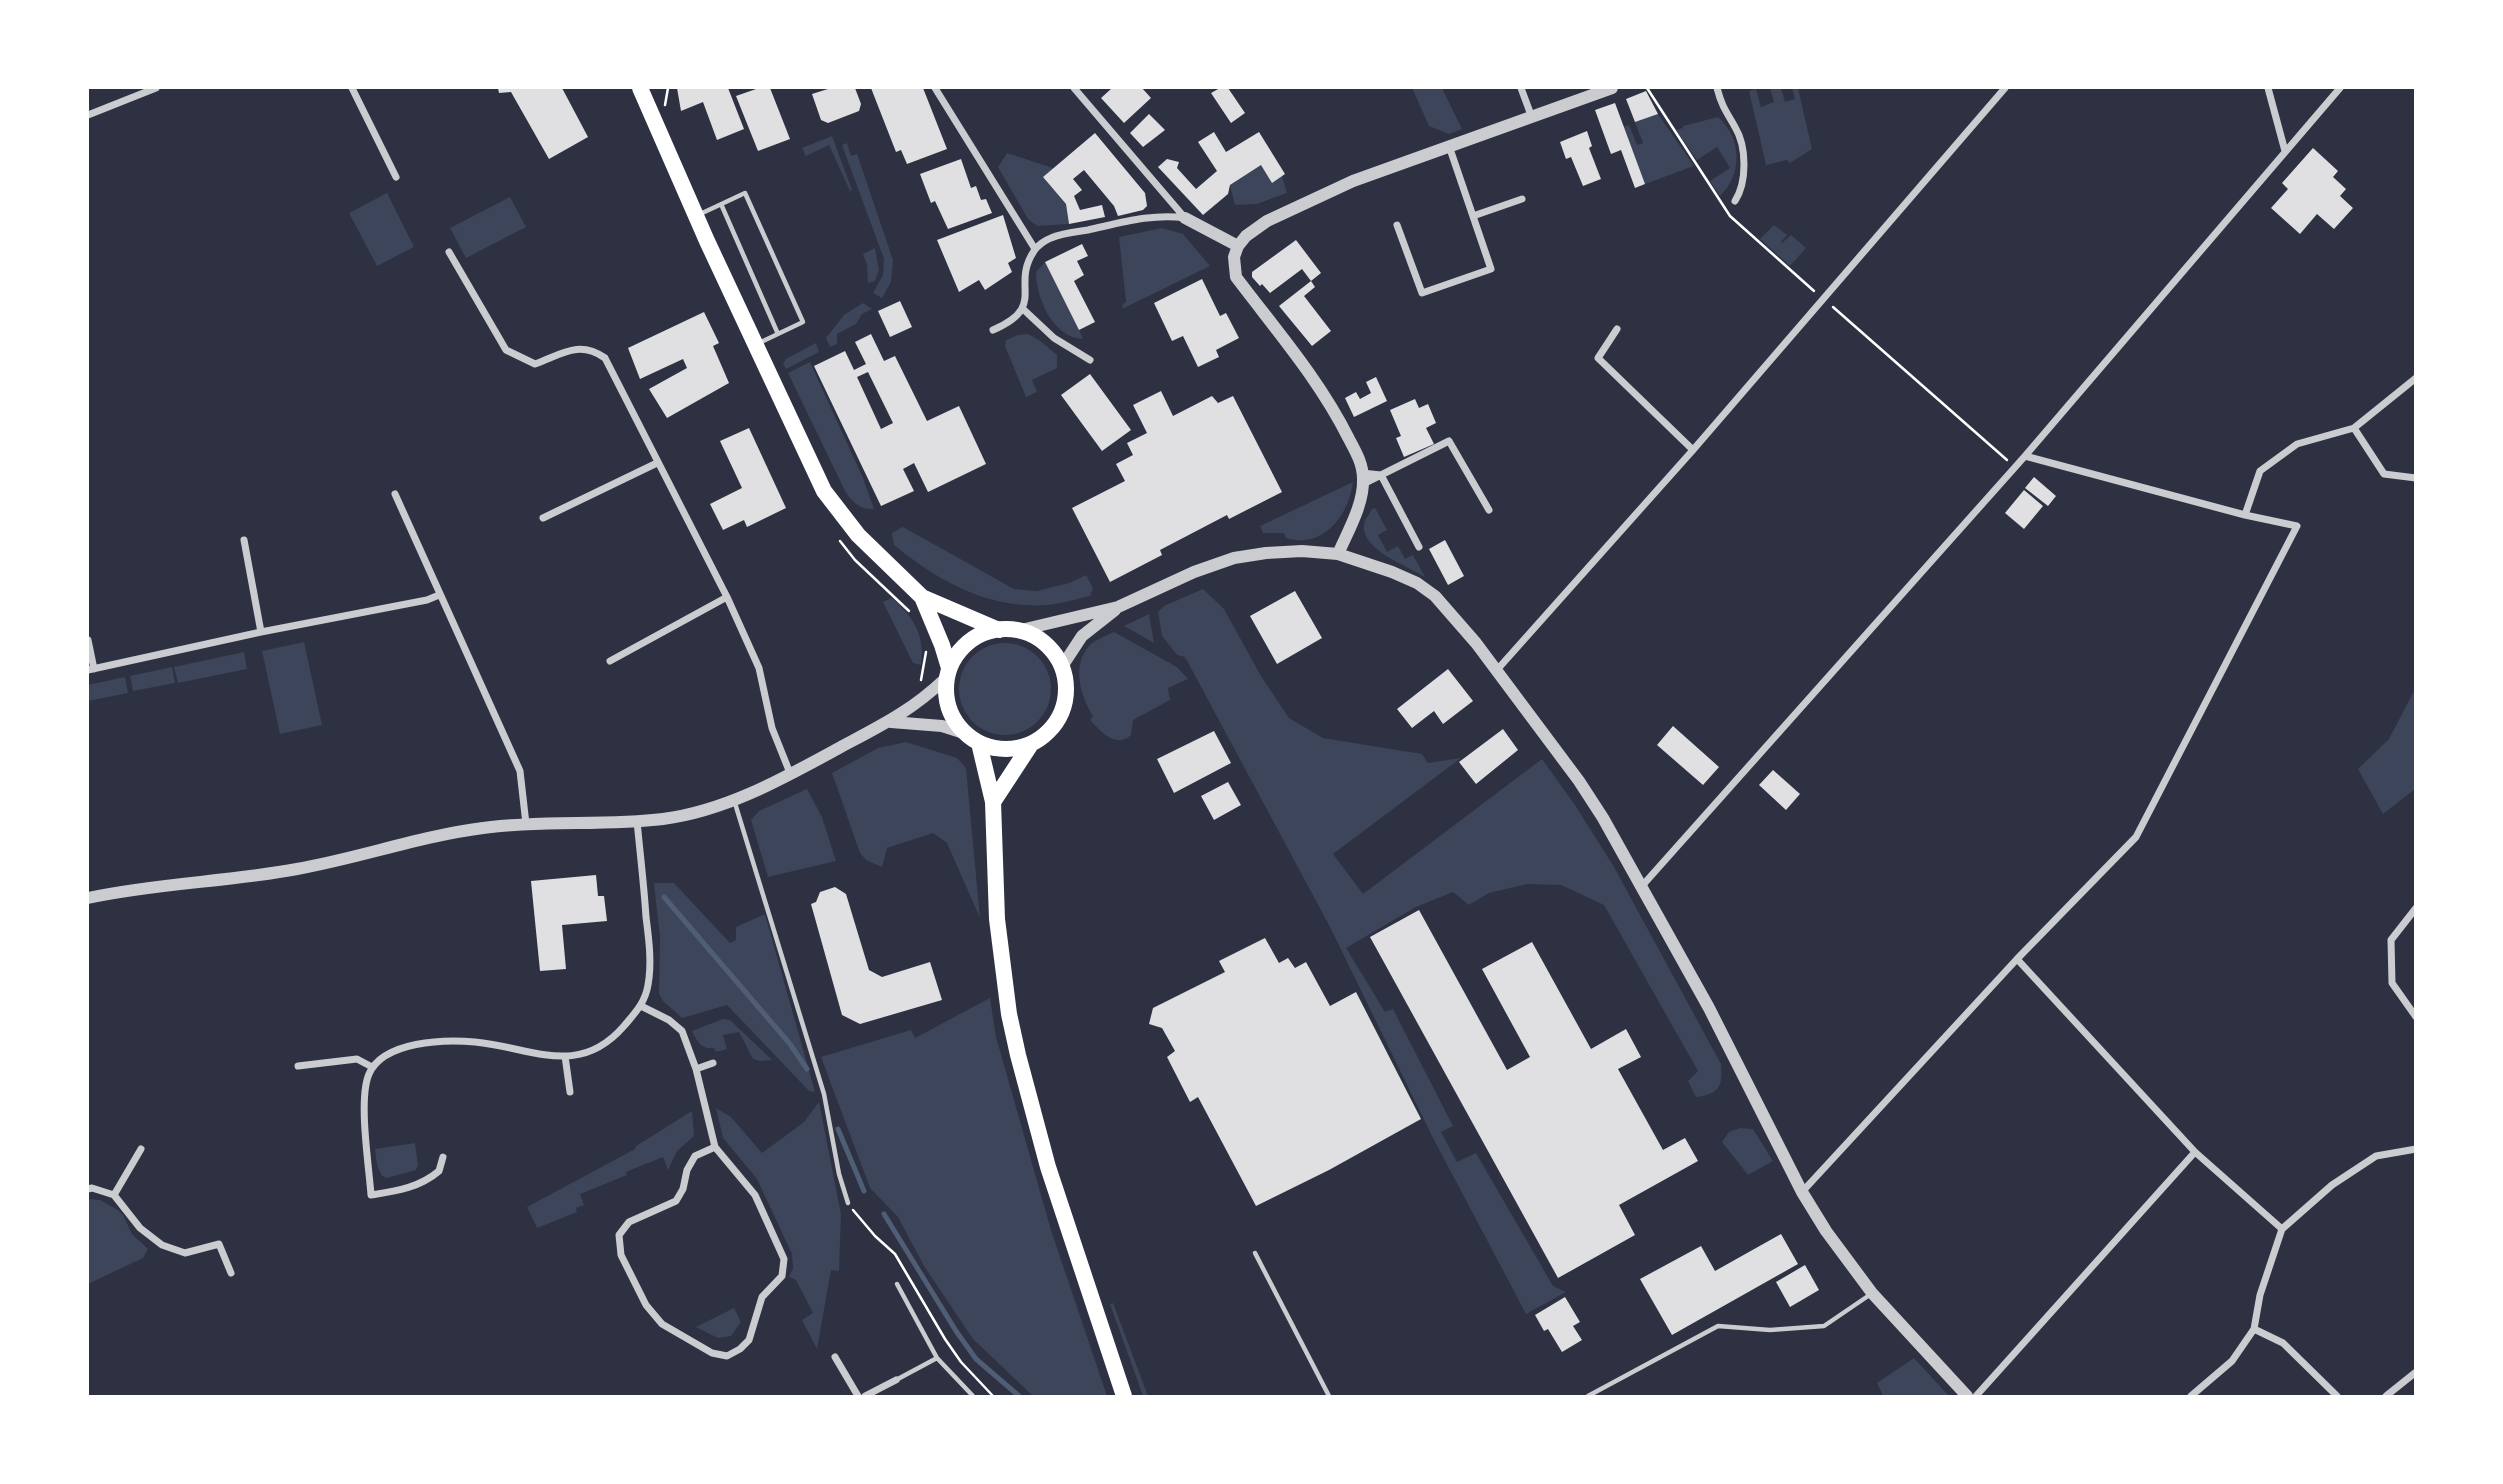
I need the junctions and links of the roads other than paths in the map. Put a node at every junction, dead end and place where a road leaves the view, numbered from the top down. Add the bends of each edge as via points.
1 (156, 88) edge
2 (352, 88) edge
3 (640, 88) edge
4 (935, 88) edge
5 (1074, 88) edge
6 (1521, 88) edge
7 (1612, 88) edge
8 (1717, 88) edge
9 (2005, 88) edge
10 (2267, 88) edge
11 (2340, 88) edge
12 (88, 115) edge
13 (1531, 116) junction
14 (1449, 145) junction
15 (2285, 152) junction
16 (396, 177) dead end
17 (1522, 199) dead end
18 (1735, 201) dead end
19 (720, 204) junction
20 (697, 215) junction
21 (1473, 216) junction
22 (1185, 218) junction
23 (1397, 225) dead end
24 (1238, 246) junction
25 (1035, 249) junction
26 (449, 252) dead end
27 (1023, 309) junction
28 (993, 330) dead end
29 (1617, 330) dead end
30 (778, 334) junction
31 (755, 345) junction
32 (1090, 360) dead end
33 (2416, 379) edge
34 (2354, 428) junction
35 (1693, 450) junction
36 (2025, 456) junction
37 (657, 463) junction
38 (1381, 475) junction
39 (1363, 478) junction
40 (2416, 478) edge
41 (394, 494) dead end
42 (1489, 510) dead end
43 (2245, 515) junction
44 (543, 518) dead end
45 (244, 540) dead end
46 (1419, 547) dead end
47 (1338, 554) junction
48 (439, 596) junction
49 (727, 597) junction
50 (922, 597) junction
51 (1118, 607) junction
52 (999, 630) junction
53 (1021, 630) junction
54 (261, 632) junction
55 (88, 640) edge
56 (610, 661) dead end
57 (1061, 668) junction
58 (91, 669) edge
59 (1496, 671) junction
60 (947, 674) junction
61 (890, 722) junction
62 (973, 739) junction
63 (1031, 744) junction
64 (790, 773) junction
65 (734, 800) junction
66 (993, 802) junction
67 (638, 821) junction
68 (526, 824) junction
69 (1642, 886) junction
70 (88, 898) edge
71 (2416, 908) edge
72 (2017, 959) junction
73 (641, 1006) junction
74 (2416, 1017) edge
75 (565, 1056) junction
76 (713, 1063) dead end
77 (298, 1066) dead end
78 (372, 1068) junction
79 (696, 1069) junction
80 (570, 1092) dead end
81 (715, 1147) junction
82 (141, 1149) dead end
83 (2416, 1149) edge
84 (2195, 1152) junction
85 (443, 1157) dead end
86 (88, 1189) edge
87 (1802, 1192) junction
88 (114, 1195) junction
89 (848, 1203) road end
90 (2282, 1229) junction
91 (1255, 1253) dead end
92 (231, 1273) dead end
93 (897, 1284) dead end
94 (1872, 1293) junction
95 (2254, 1329) junction
96 (835, 1357) dead end
97 (937, 1358) junction
98 (2416, 1373) edge
99 (897, 1380) joint
100 (858, 1396) edge
101 (865, 1396) edge
102 (973, 1396) edge
103 (1125, 1396) edge
104 (1329, 1396) edge
105 (1588, 1396) edge
106 (1967, 1396) edge
107 (1976, 1396) edge
108 (2191, 1396) edge
109 (2337, 1396) edge
110 (2386, 1396) edge

1 - 12 street
2 - 16 street
3 - 20 main road
4 - 25 street
5 - 22 street
6 - 13 street
7 - 13 street
8 - 18 street via 1743,151 1742,187
9 - 35 street
10 - 15 street
11 - 15 street
13 - 14 street
14 - 21 street
14 - 24 street via 1294,208 1256,228
15 - 36 street
17 - 21 street
19 - 20 lane
19 - 30 lane
19 - 30 lane via 745,193 803,322
20 - 31 main road
21 - 23 street via 1491,270 1422,293
22 - 24 street
22 - 25 street via 1158,217 1067,234 1049,238
24 - 39 street via 1236,277 1310,372 1343,426
25 - 27 street via 1026,268
26 - 37 street via 506,350 535,364 581,348 605,358
27 - 28 street via 1016,319
27 - 32 street via 1054,338
29 - 35 street via 1598,358
30 - 31 lane
31 - 50 main road via 828,499
33 - 34 street
34 - 40 street via 2384,474
34 - 43 street via 2297,444 2260,471
35 - 59 street
36 - 43 street
36 - 69 street
37 - 44 street
37 - 49 street
38 - 39 street
38 - 42 street via 1449,441
38 - 46 street
39 - 47 street
41 - 48 street
43 - 72 street via 2297,526 2136,837
45 - 54 street
47 - 51 street via 1281,552 1234,558
47 - 59 street via 1392,572 1435,596
48 - 54 street
48 - 68 street via 520,771
49 - 56 street
49 - 64 street via 759,668 772,728
50 - 52 main road
50 - 60 main road via 942,645
51 - 53 street
51 - 57 street via 1082,636
52 - 53 main road
52 - 60 main road via 970,641 957,653
53 - 57 main road via 1047,646
54 - 58 street
55 - 58 street
57 - 63 main road via 1063,713 1045,736
59 - 69 street via 1579,781
60 - 61 street via 924,700
60 - 62 main road via 949,711
61 - 62 street via 942,726
61 - 64 street
62 - 63 main road via 992,748
62 - 66 main road
63 - 66 main road
64 - 65 street
65 - 67 street
65 - 89 lane via 824,1094
66 - 103 main road via 997,919 1009,1014 1025,1086
67 - 68 street
67 - 73 street via 651,963
68 - 70 street via 442,834 297,869 154,885
69 - 87 street
71 - 74 street via 2391,940 2392,984
72 - 84 street
72 - 87 street
73 - 75 street via 617,1034 582,1054
73 - 79 street via 682,1031
75 - 78 street via 539,1056 476,1042 436,1041 407,1046
75 - 80 street
76 - 79 street
77 - 78 street via 357,1059
78 - 85 street via 364,1094 371,1195 422,1184 439,1171
79 - 81 street
81 - 81 street via 755,1195 784,1259 782,1276 757,1308 749,1340 727,1356 712,1353 662,1324 639,1293 621,1255 619,1235 629,1222 676,1201 695,1156
82 - 88 street
83 - 90 street via 2376,1156
84 - 90 street
84 - 107 street
86 - 88 street
87 - 94 street
88 - 92 street via 140,1228 162,1245 185,1253 219,1244
90 - 95 street
91 - 104 lane
93 - 97 lane
94 - 105 lane via 1824,1326 1770,1330 1718,1326
94 - 106 street
95 - 108 street via 2232,1360
95 - 109 street via 2283,1343
96 - 100 street
97 - 99 lane
97 - 102 lane
98 - 110 street
99 - 101 street

